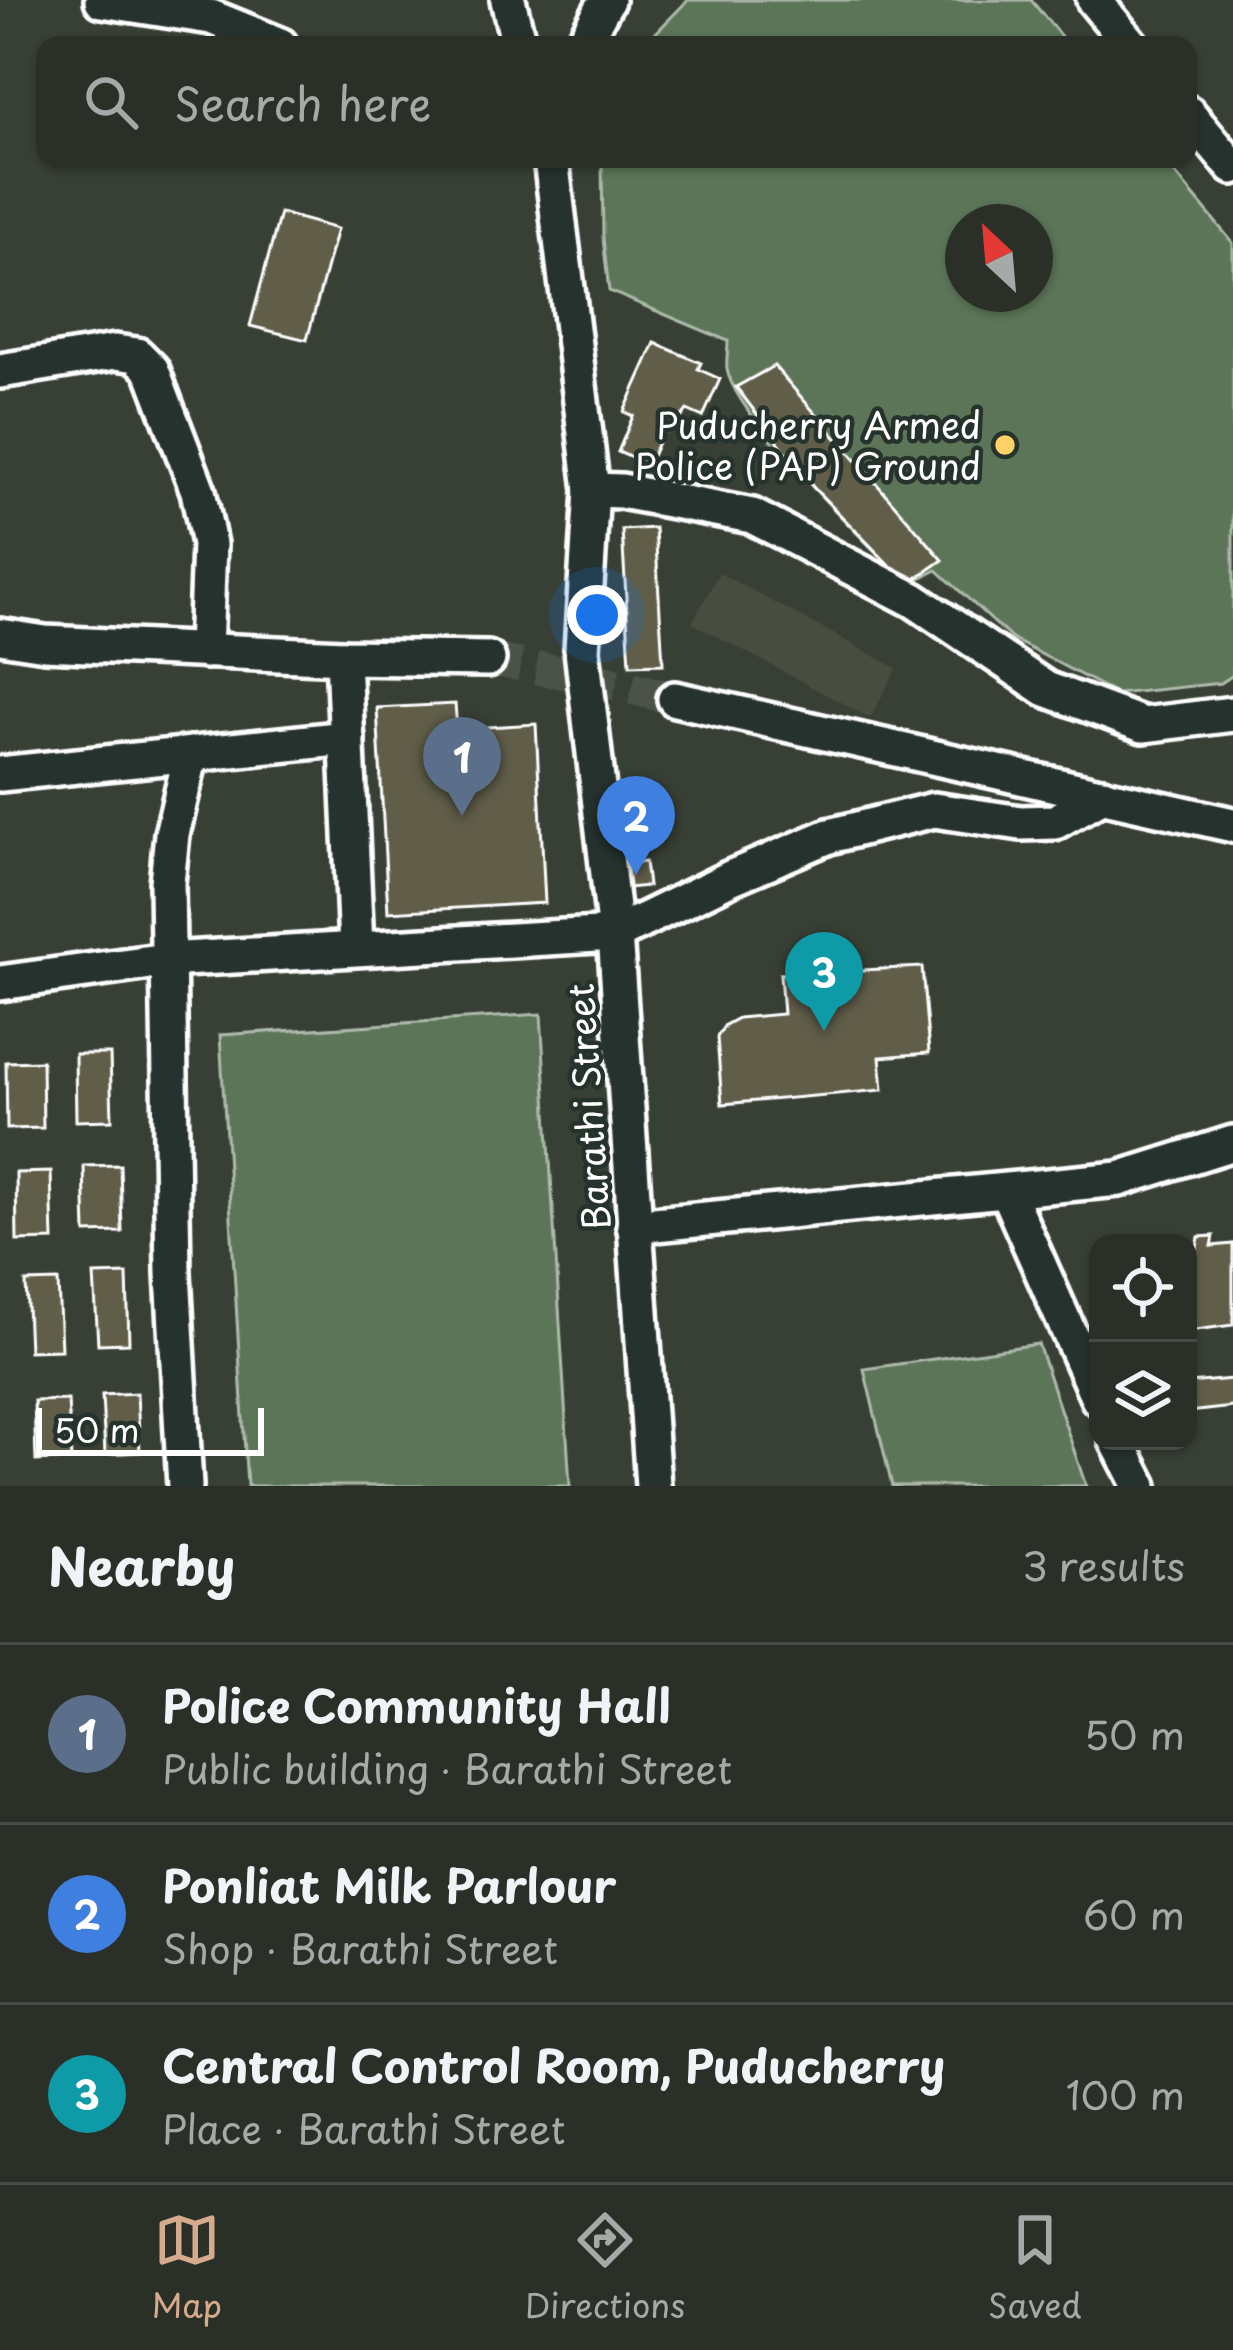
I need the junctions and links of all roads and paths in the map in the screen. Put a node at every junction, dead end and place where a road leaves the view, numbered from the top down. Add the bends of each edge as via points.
1 (102, 0) edge
2 (508, 0) edge
3 (608, 0) edge
4 (1094, 0) edge
5 (258, 36) edge
6 (517, 36) edge
7 (587, 36) edge
8 (1124, 36) edge
9 (1197, 124) edge
10 (1233, 167) edge
11 (544, 168) edge
12 (0, 370) edge
13 (592, 490) junction
14 (0, 636) edge
15 (205, 650) junction
16 (344, 657) junction
17 (488, 659) tunnel mouth
18 (675, 699) tunnel mouth
19 (1233, 714) edge
20 (347, 738) junction
21 (190, 754) junction
22 (0, 774) edge
23 (1103, 795) junction
24 (1233, 825) edge
25 (615, 934) junction
26 (356, 947) junction
27 (166, 960) junction
28 (0, 983) edge
29 (1233, 1143) edge
30 (1007, 1192) junction
31 (634, 1226) junction
32 (1089, 1378) edge
33 (1122, 1450) edge
34 (185, 1486) edge
35 (653, 1486) edge
36 (1140, 1486) edge

1 - 5 street via 211,17
2 - 6 street
3 - 7 street
4 - 8 street
9 - 10 street
11 - 13 street, Barathi Street
12 - 15 street via 115,352 137,355 152,370 209,544
13 - 19 street via 752,516 914,600 1046,689 1143,725
13 - 25 street, Barathi Street via 582,650
14 - 15 street
15 - 16 street
16 - 17 street
16 - 20 street
18 - 23 street
20 - 21 street
20 - 26 street
21 - 22 street
21 - 27 street via 166,884
23 - 24 street
23 - 25 street via 1054,822 934,810 829,836
25 - 26 street
25 - 31 street, Barathi Street
26 - 27 street
27 - 28 street
27 - 34 street
29 - 30 street via 1119,1179
30 - 31 street
30 - 32 street
31 - 35 street, Barathi Street
33 - 36 street

